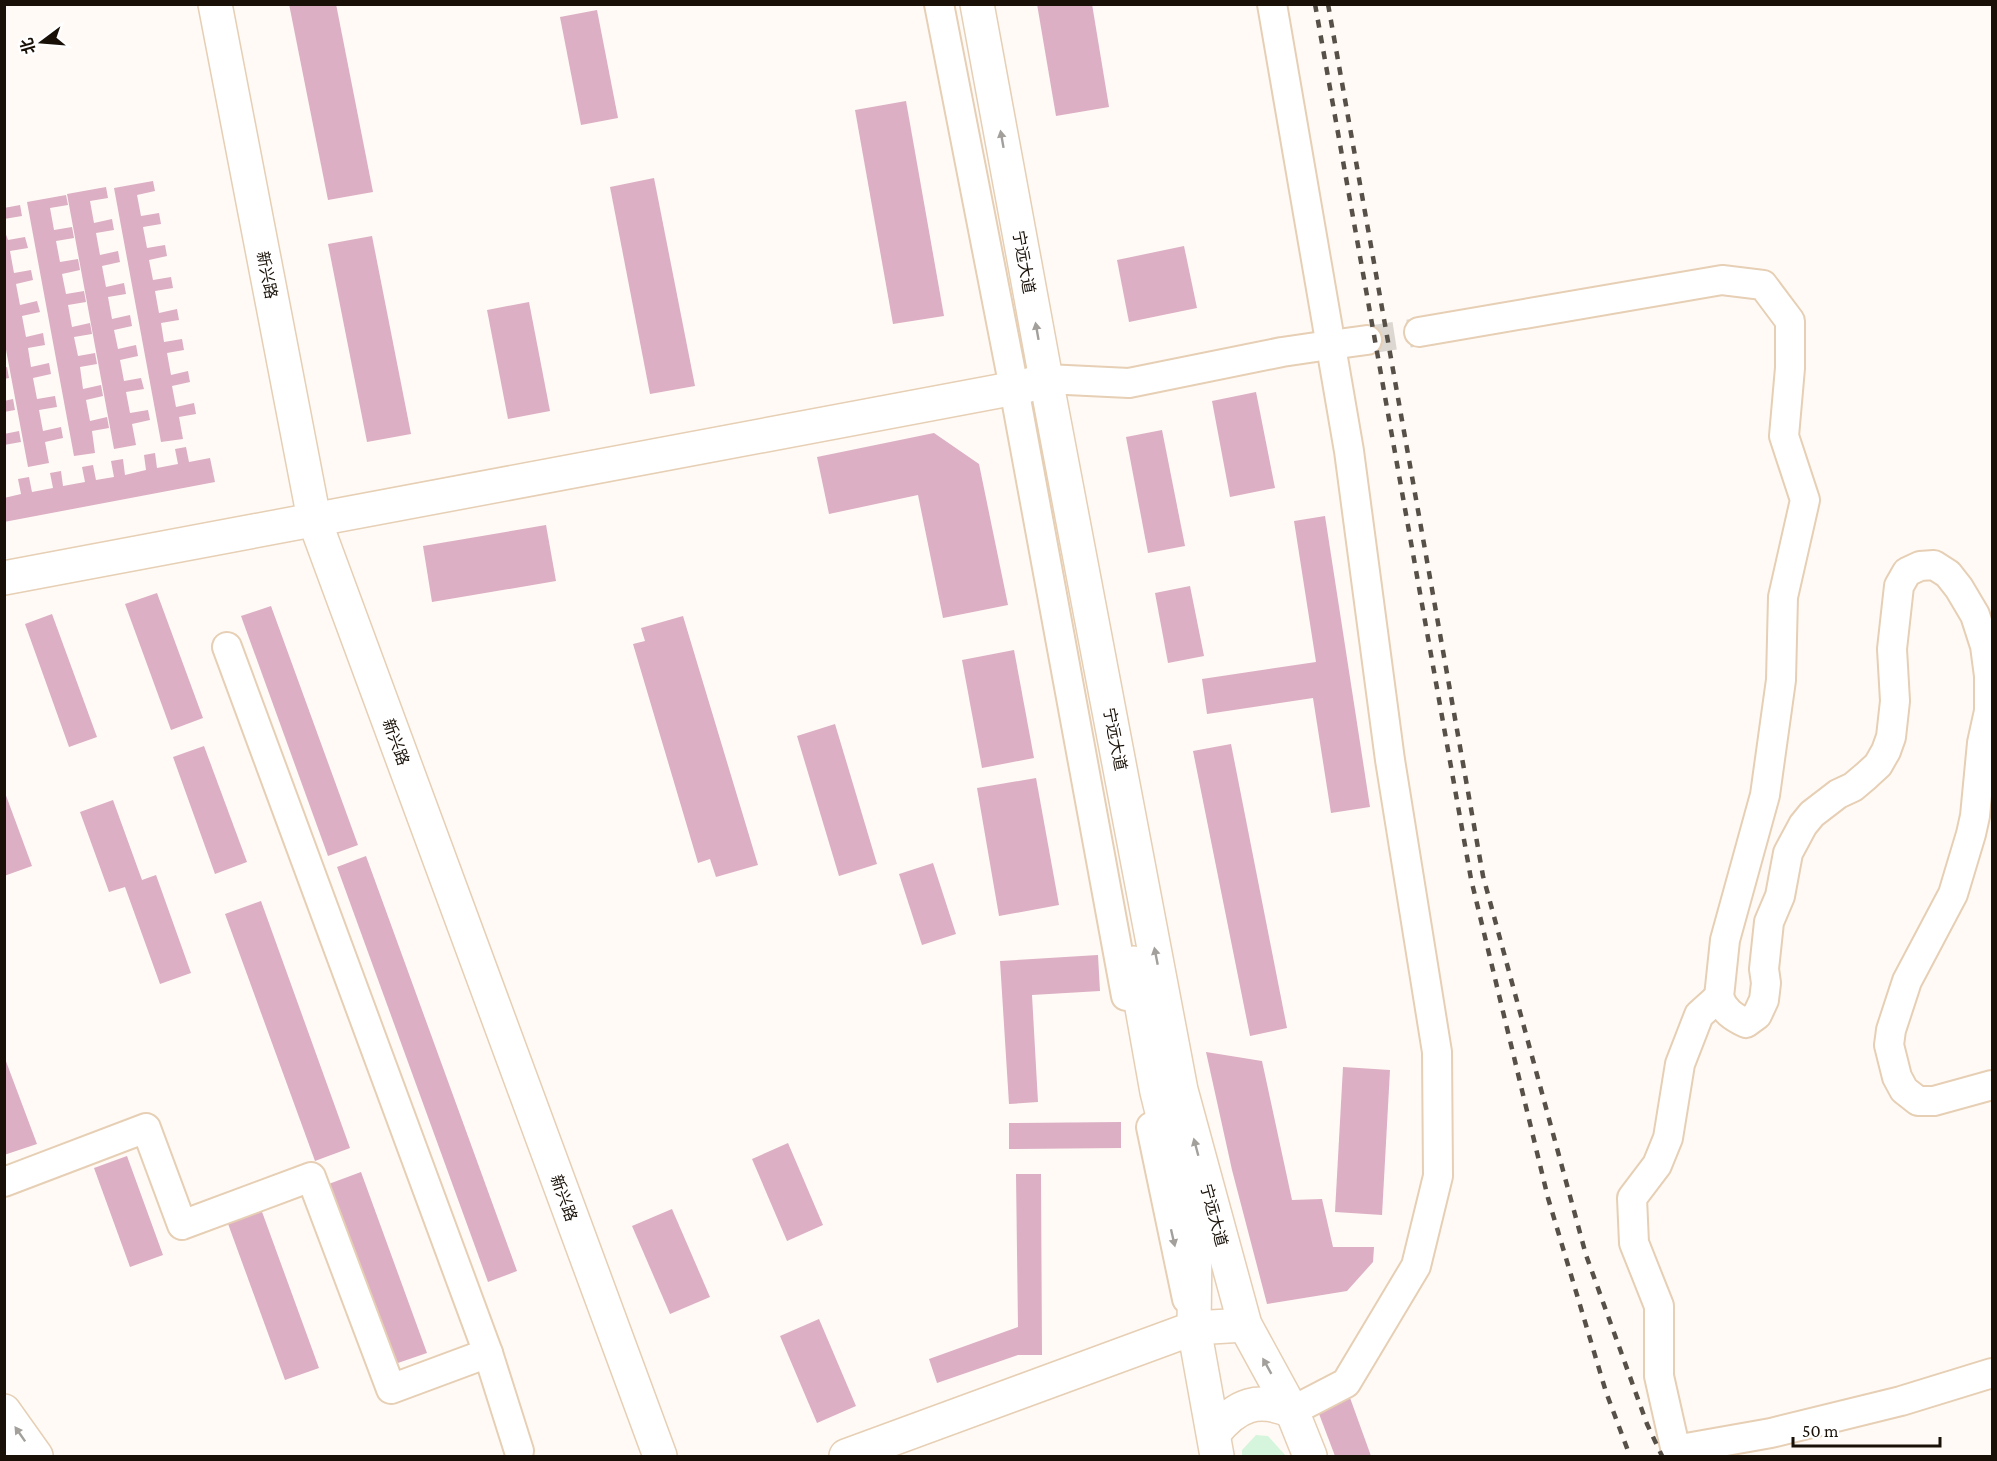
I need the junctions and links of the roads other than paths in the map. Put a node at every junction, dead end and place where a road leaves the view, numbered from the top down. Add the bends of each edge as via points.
1 (197, 4) edge
2 (215, 4) edge
3 (939, 4) edge
4 (954, 4) edge
5 (977, 4) edge
6 (1272, 4) edge
7 (1419, 332) tunnel mouth
8 (1316, 347) dead end
9 (1028, 384) junction
10 (306, 521) junction
11 (4, 578) edge
12 (227, 647) dead end
13 (1719, 997) junction
14 (1992, 1084) edge
15 (4, 1182) edge
16 (1245, 1325) junction
17 (1194, 1328) junction
18 (488, 1353) junction
19 (1992, 1375) edge
20 (4, 1411) edge
21 (1292, 1412) junction
22 (1216, 1445) edge
23 (519, 1451) dead end
24 (881, 1451) edge
25 (1676, 1453) edge
26 (36, 1456) edge
27 (637, 1456) edge
28 (660, 1456) edge
29 (846, 1456) edge
30 (1310, 1456) edge

1 - 10 main road, 新兴路
2 - 10 main road, 新兴路
3 - 9 street, 宁远大道
4 - 9 main road, 宁远大道
9 -> 5 main road, 宁远大道
6 - 21 street via 1349,451 1390,760 1437,1052 1438,1176 1416,1266 1346,1383
7 - 13 street via 1722,280 1762,285 1790,321 1784,436 1805,500 1783,597 1780,681 1765,795 1725,940
8 - 9 street via 1129,383
9 - 10 main road
16 -> 9 main road, 宁远大道 via 1181,1090
9 -> 17 main road, 宁远大道 via 1157,1092 1195,1245
10 - 11 main road
10 - 27 main road, 新兴路
10 - 28 main road, 新兴路
12 - 18 street
13 - 14 street via 1732,1016 1746,1023 1757,1015 1764,1000 1769,922 1780,896 1788,853 1812,814 1866,776 1886,751 1895,701 1892,649 1899,586 1906,572 1934,566 1948,574 1975,615 1985,646 1989,711 1971,834 1953,894 1907,981 1889,1045 1897,1077 1904,1090 1918,1101 1934,1101
13 - 25 street via 1699,1015 1680,1064 1668,1138 1657,1165 1632,1198 1634,1243 1659,1306 1659,1376
15 - 18 street via 146,1128 182,1225 311,1177 391,1389
16 - 17 main road
21 -> 16 main road, 宁远大道
17 - 22 main road, 宁远大道
17 - 24 main road
18 - 23 street
19 - 25 street via 1901,1401
26 -> 20 main road
21 - 22 main road via 1276,1404 1257,1403 1240,1408 1225,1418
21 - 30 main road, 宁远大道
24 - 29 main road

